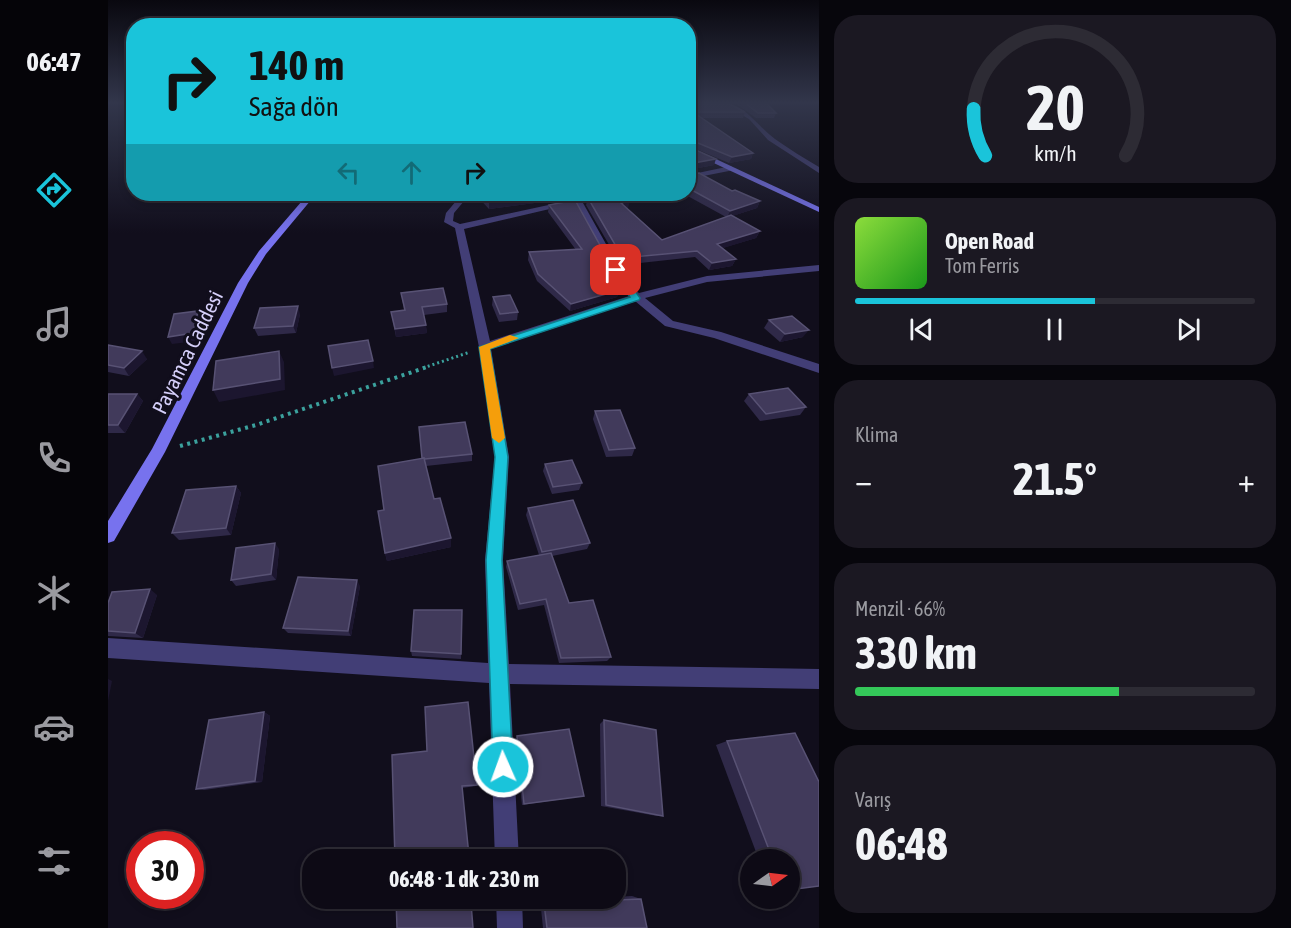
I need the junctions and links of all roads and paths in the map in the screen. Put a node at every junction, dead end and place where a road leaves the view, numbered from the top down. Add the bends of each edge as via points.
1 (781, 146) edge
2 (696, 152) edge
3 (731, 168) junction
4 (819, 171) edge
5 (696, 175) edge
6 (306, 201) edge
7 (460, 201) edge
8 (578, 201) joint
9 (819, 210) edge
10 (459, 227) junction
11 (819, 268) edge
12 (636, 298) junction
13 (484, 347) junction
14 (819, 369) edge
15 (158, 452) junction
16 (108, 536) edge
17 (108, 648) edge
18 (499, 674) junction
19 (819, 679) edge
20 (507, 849) edge
21 (509, 909) edge
22 (510, 928) edge

1 - 4 street
2 - 3 street
3 - 5 street
3 - 9 street
6 - 15 street, Payamca Caddesi via 262,253 243,283
7 - 10 street via 448,222
8 - 10 street
8 - 12 street
10 - 13 street
11 - 12 street via 707,279
12 - 13 street
12 - 14 street via 669,324 717,335
13 - 15 path via 256,425
13 - 18 street via 502,457 494,560
15 - 16 street, Payamca Caddesi
17 - 18 street
18 - 19 street
18 - 20 street
21 - 22 street

